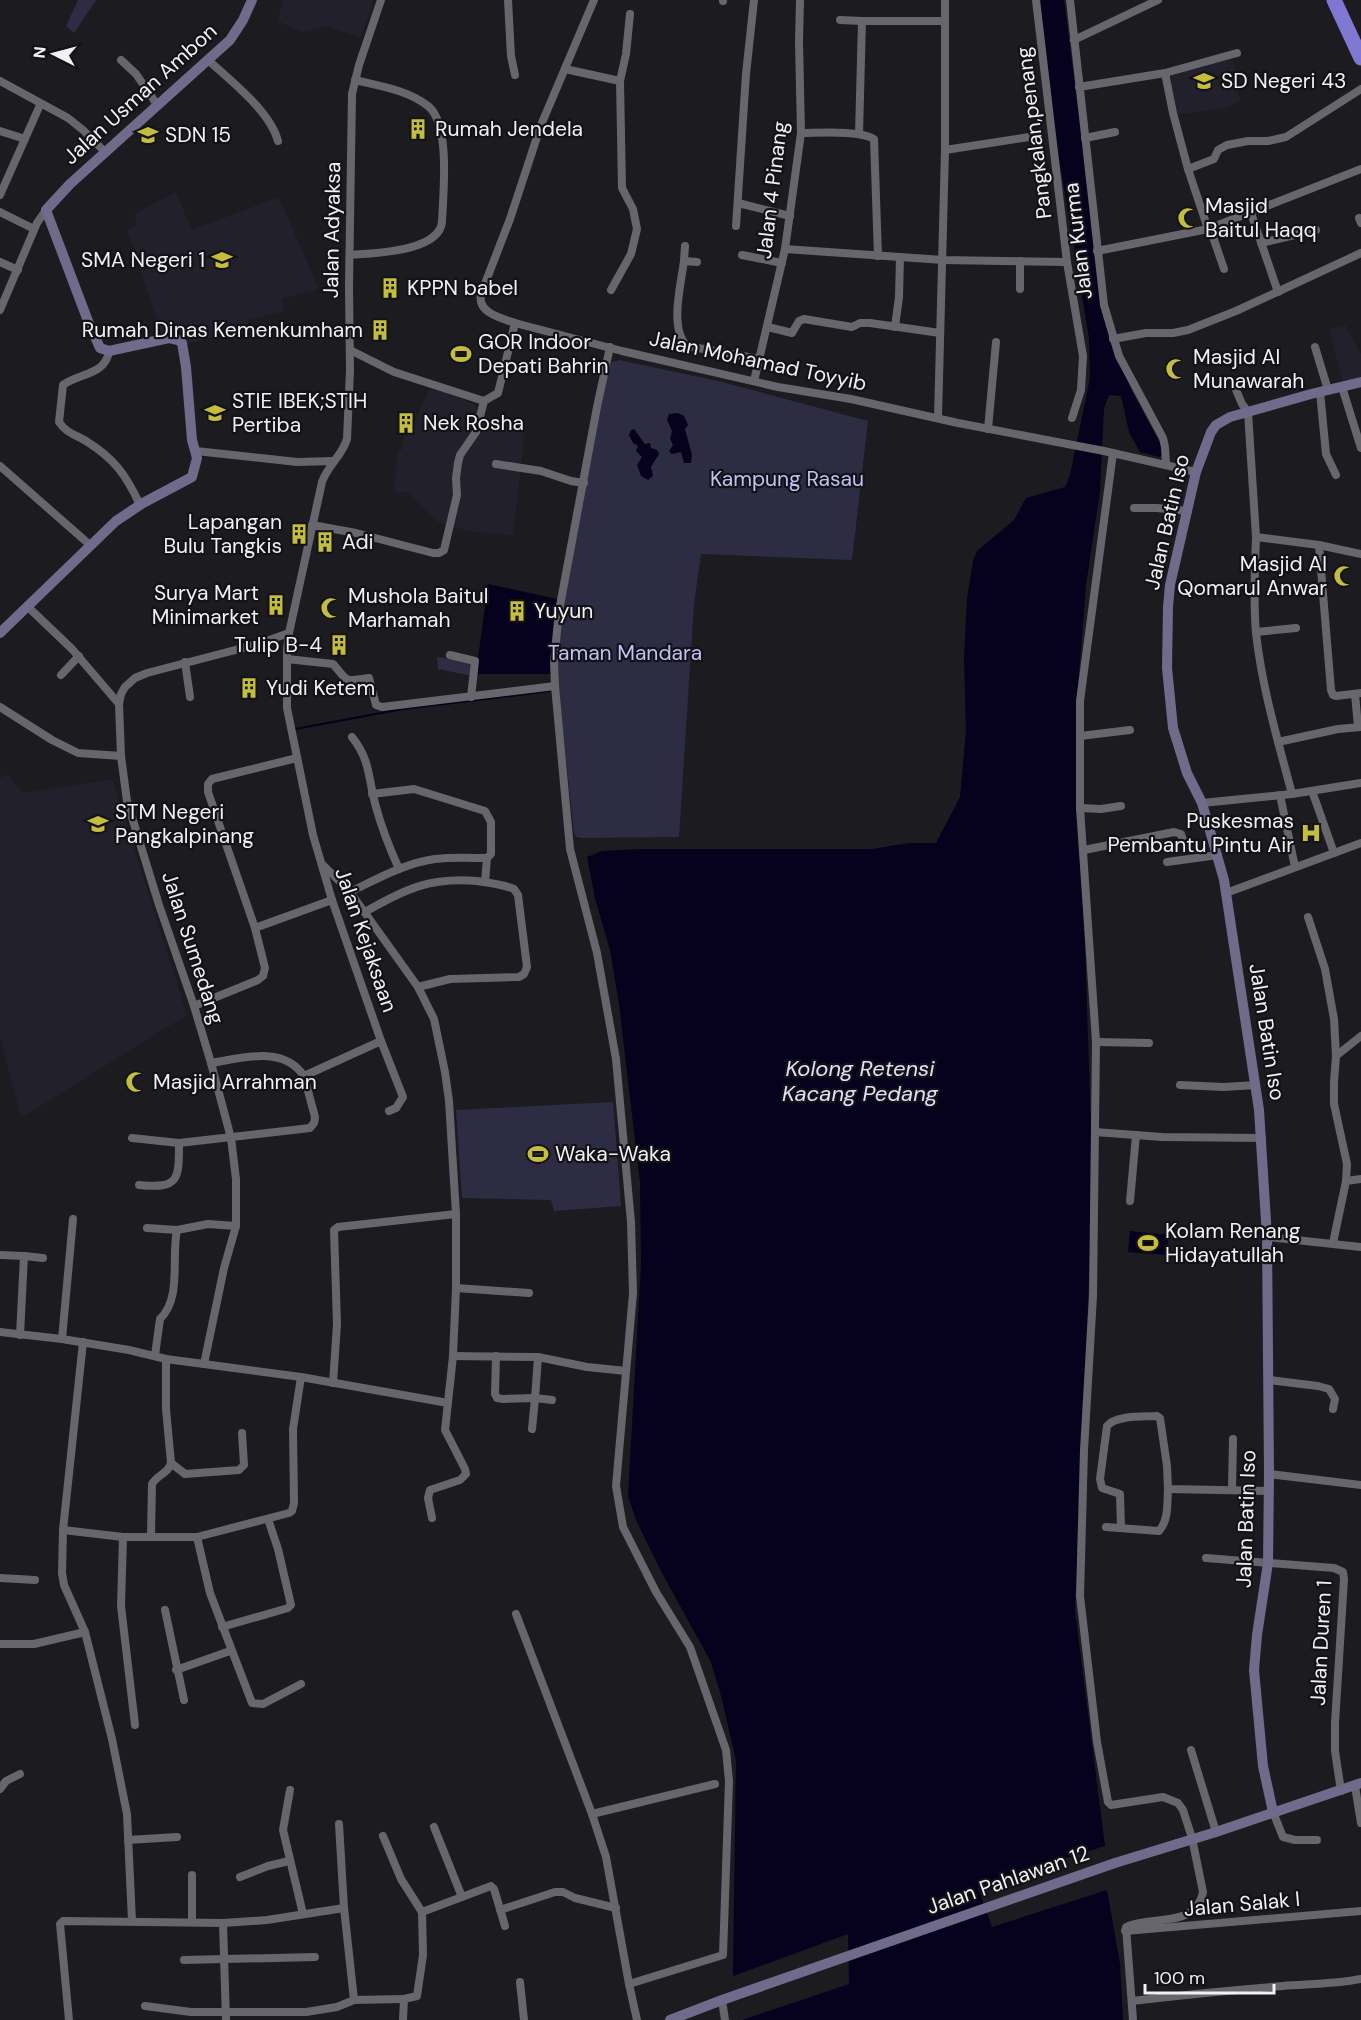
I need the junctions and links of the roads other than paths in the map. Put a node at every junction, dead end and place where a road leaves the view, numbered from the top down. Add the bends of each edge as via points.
1 (252, 0) edge
2 (381, 0) edge
3 (508, 0) edge
4 (594, 0) edge
5 (754, 0) edge
6 (800, 0) edge
7 (945, 0) edge
8 (1036, 0) edge
9 (1070, 0) edge
10 (1158, 0) edge
11 (1335, 0) edge
12 (630, 14) dead end
13 (840, 20) dead end
14 (862, 21) junction
15 (945, 21) junction
16 (1074, 40) junction
17 (1237, 53) dead end
18 (1361, 58) edge
19 (121, 60) dead end
20 (208, 60) junction
21 (565, 69) junction
22 (1165, 73) junction
23 (515, 75) dead end
24 (355, 80) junction
25 (0, 81) edge
26 (620, 81) junction
27 (1079, 87) junction
28 (1361, 89) edge
29 (40, 105) junction
30 (158, 106) junction
31 (0, 131) edge
32 (1115, 132) dead end
33 (801, 133) junction
34 (859, 134) junction
35 (1036, 136) dead end
36 (1085, 138) junction
37 (25, 139) junction
38 (278, 141) dead end
39 (945, 150) junction
40 (106, 153) junction
41 (1188, 169) junction
42 (1361, 169) edge
43 (0, 195) edge
44 (738, 203) junction
45 (46, 210) junction
46 (0, 212) edge
47 (1251, 213) junction
48 (790, 216) junction
49 (736, 226) dead end
50 (1209, 228) junction
51 (34, 229) junction
52 (1316, 230) dead end
53 (1261, 243) junction
54 (685, 246) dead end
55 (785, 249) junction
56 (1097, 250) junction
57 (1361, 253) edge
58 (350, 255) junction
59 (742, 255) dead end
60 (878, 256) junction
61 (900, 257) junction
62 (943, 260) junction
63 (684, 261) junction
64 (1020, 261) junction
65 (0, 262) edge
66 (697, 262) dead end
67 (1067, 262) junction
68 (782, 263) junction
69 (1224, 268) dead end
70 (18, 270) junction
71 (1020, 288) dead end
72 (611, 290) dead end
73 (1278, 292) junction
74 (0, 308) edge
75 (515, 323) junction
76 (768, 327) junction
77 (895, 327) junction
78 (940, 333) junction
79 (1113, 339) junction
80 (996, 342) dead end
81 (610, 347) junction
82 (1315, 347) dead end
83 (350, 350) junction
84 (109, 351) junction
85 (759, 359) junction
86 (754, 381) junction
87 (1361, 382) edge
88 (1234, 385) dead end
89 (1342, 387) junction
90 (1324, 391) junction
91 (484, 400) junction
92 (1248, 412) junction
93 (938, 418) junction
94 (1072, 418) dead end
95 (988, 429) junction
96 (1361, 448) edge
97 (1109, 452) junction
98 (197, 455) junction
99 (334, 461) junction
100 (496, 464) dead end
101 (1166, 464) junction
102 (0, 466) edge
103 (1196, 472) junction
104 (1336, 475) dead end
105 (584, 483) junction
106 (140, 505) junction
107 (1134, 508) dead end
108 (1188, 511) junction
109 (312, 525) junction
110 (1256, 537) junction
111 (90, 545) junction
112 (1319, 545) junction
113 (1361, 554) edge
114 (27, 606) junction
115 (1296, 628) dead end
116 (1256, 632) junction
117 (0, 633) edge
118 (289, 633) junction
119 (450, 655) dead end
120 (79, 656) junction
121 (287, 659) junction
122 (185, 662) junction
123 (61, 675) dead end
124 (555, 686) junction
125 (1358, 693) edge
126 (471, 696) junction
127 (190, 697) dead end
128 (119, 704) junction
129 (0, 707) edge
130 (1359, 727) edge
131 (1130, 730) dead end
132 (1080, 736) junction
133 (352, 737) dead end
134 (1278, 742) junction
135 (121, 756) junction
136 (297, 758) junction
137 (1361, 783) edge
138 (1312, 791) junction
139 (372, 794) junction
140 (1292, 794) junction
141 (1280, 795) junction
142 (1202, 803) junction
143 (1121, 806) dead end
144 (1080, 808) junction
145 (1184, 843) dead end
146 (1361, 843) edge
147 (1084, 850) junction
148 (1334, 853) junction
149 (1218, 855) junction
150 (487, 858) junction
151 (1167, 862) dead end
152 (321, 863) junction
153 (1294, 867) junction
154 (399, 869) junction
155 (485, 882) junction
156 (350, 892) junction
157 (1226, 893) junction
158 (332, 900) junction
159 (365, 912) junction
160 (1308, 917) dead end
161 (255, 928) junction
162 (418, 987) junction
163 (194, 1006) junction
164 (1361, 1036) edge
165 (381, 1041) junction
166 (1096, 1042) junction
167 (1149, 1043) dead end
168 (1336, 1056) junction
169 (211, 1063) junction
170 (304, 1076) junction
171 (1180, 1085) dead end
172 (1256, 1085) junction
173 (388, 1111) dead end
174 (1095, 1131) junction
175 (1136, 1135) junction
176 (132, 1138) dead end
177 (231, 1138) junction
178 (1262, 1138) junction
179 (179, 1143) junction
180 (1361, 1179) edge
181 (1346, 1180) junction
182 (139, 1185) dead end
183 (1130, 1201) dead end
184 (456, 1214) junction
185 (74, 1219) dead end
186 (236, 1226) junction
187 (147, 1228) dead end
188 (177, 1230) junction
189 (1266, 1237) junction
190 (1333, 1243) junction
191 (1361, 1247) edge
192 (0, 1255) edge
193 (24, 1256) junction
194 (43, 1258) dead end
195 (456, 1288) junction
196 (529, 1293) dead end
197 (0, 1332) edge
198 (20, 1335) junction
199 (62, 1339) junction
200 (83, 1342) junction
201 (155, 1355) junction
202 (453, 1356) junction
203 (496, 1356) junction
204 (538, 1357) junction
205 (166, 1359) junction
206 (204, 1364) junction
207 (626, 1371) junction
208 (301, 1377) junction
209 (1269, 1380) junction
210 (333, 1383) junction
211 (535, 1398) junction
212 (552, 1400) dead end
213 (448, 1403) junction
214 (1333, 1409) dead end
215 (532, 1429) dead end
216 (242, 1433) dead end
217 (1233, 1439) dead end
218 (171, 1463) junction
219 (1269, 1474) junction
220 (1361, 1485) edge
221 (1168, 1489) junction
222 (1232, 1490) junction
223 (1269, 1491) junction
224 (432, 1518) dead end
225 (268, 1519) junction
226 (1106, 1527) dead end
227 (1121, 1528) junction
228 (63, 1530) junction
229 (151, 1536) junction
230 (123, 1537) junction
231 (196, 1537) junction
232 (1206, 1558) dead end
233 (1268, 1563) junction
234 (0, 1578) edge
235 (35, 1580) dead end
236 (165, 1610) dead end
237 (516, 1614) dead end
238 (222, 1627) junction
239 (85, 1632) junction
240 (0, 1644) edge
241 (230, 1651) junction
242 (176, 1670) junction
243 (301, 1684) dead end
244 (184, 1700) dead end
245 (135, 1725) dead end
246 (1191, 1750) dead end
247 (20, 1774) dead end
248 (715, 1784) dead end
249 (1358, 1784) edge
250 (0, 1789) edge
251 (290, 1790) dead end
252 (1341, 1791) junction
253 (1272, 1812) junction
254 (592, 1814) junction
255 (1361, 1823) edge
256 (339, 1824) dead end
257 (434, 1827) dead end
258 (1216, 1832) junction
259 (383, 1836) dead end
260 (177, 1837) dead end
261 (1192, 1838) junction
262 (128, 1840) junction
263 (1317, 1840) dead end
264 (289, 1861) junction
265 (192, 1875) dead end
266 (240, 1876) dead end
267 (462, 1898) junction
268 (344, 1908) junction
269 (616, 1908) junction
270 (500, 1910) junction
271 (1361, 1911) edge
272 (422, 1912) junction
273 (303, 1914) junction
274 (132, 1921) junction
275 (192, 1922) junction
276 (223, 1923) junction
277 (505, 1926) dead end
278 (1125, 1931) junction
279 (315, 1957) dead end
280 (184, 1960) dead end
281 (224, 1960) junction
282 (1361, 1979) edge
283 (520, 1982) dead end
284 (629, 1984) junction
285 (404, 1999) junction
286 (354, 2000) junction
287 (722, 2000) junction
288 (1132, 2001) junction
289 (146, 2006) dead end
290 (226, 2016) edge
291 (69, 2020) edge
292 (403, 2020) edge
293 (524, 2020) edge
294 (637, 2020) edge
295 (670, 2020) edge
296 (725, 2020) edge
297 (1133, 2020) edge

1 - 20 street, Jalan Usman Ambon via 236,32
2 - 24 street, Jalan Adyaksa
3 - 23 street
4 - 21 street, Jalan Mohamad Toyyib
5 - 44 street
6 - 33 street, Jalan 4 Pinang
7 - 15 street
8 - 67 street, Pangkalan,penang
9 - 16 street, Jalan Kurma
10 - 16 street
11 - 18 highway
12 - 26 street
13 - 14 street
14 - 15 street
14 - 34 street
15 - 39 street
16 - 27 street, Jalan Kurma
17 - 22 street
19 - 30 street
20 - 30 street, Jalan Usman Ambon
20 - 38 street via 263,114 276,131
21 - 26 street
21 - 75 street, Jalan Mohamad Toyyib via 541,125 480,299 484,309
22 - 27 street
22 - 41 street
24 - 58 street, Jalan Adyaksa via 351,113
24 - 58 street via 399,91 435,113 443,140 442,229 419,245
25 - 29 street
26 - 72 street via 622,188 633,208 637,229 631,254
27 - 36 street, Jalan Kurma
28 - 41 street via 1286,137 1221,148 1214,159
29 - 37 street
29 - 40 street via 68,118
30 - 40 street, Jalan Usman Ambon
31 - 37 street
32 - 36 street
33 - 34 street
33 - 48 street, Jalan 4 Pinang
34 - 60 street via 872,136 875,142
35 - 39 street
36 - 56 street, Jalan Kurma
37 - 43 street
39 - 62 street
40 - 45 street, Jalan Usman Ambon
41 - 50 street
42 - 47 street
44 - 48 street
44 - 49 street
45 - 51 street, Jalan Usman Ambon
45 - 84 street via 97,343
46 - 51 street
47 - 50 street
47 - 53 street
48 - 55 street, Jalan 4 Pinang
50 - 56 street
50 - 69 street
51 - 70 street, Jalan Usman Ambon
52 - 53 street
53 - 73 street
54 - 63 street
55 - 60 street
55 - 68 street, Jalan 4 Pinang
56 - 79 street, Jalan Kurma
57 - 73 street
58 - 83 street, Jalan Adyaksa
59 - 68 street
60 - 61 street
61 - 62 street
61 - 77 street
62 - 64 street
62 - 78 street
63 - 66 street
63 - 85 street via 677,309 682,342
64 - 67 street
64 - 71 street
65 - 70 street
67 - 94 street, Pangkalan,penang via 1083,356 1081,390
68 - 76 street, Jalan 4 Pinang
70 - 74 street, Jalan Usman Ambon
73 - 79 street via 1179,333
75 - 81 street, Jalan Mohamad Toyyib
75 - 91 street via 498,393
76 - 77 street via 792,333 804,319 852,327 861,323
76 - 85 street, Jalan 4 Pinang
77 - 78 street
78 - 93 street
79 - 101 street, Jalan Kurma via 1162,438
80 - 95 street
81 - 86 street, Jalan Mohamad Toyyib
81 - 105 street
82 - 90 street
83 - 91 street via 394,372
83 - 99 street, Jalan Adyaksa via 346,439 344,449
84 - 98 street via 169,338 182,343
84 - 106 street via 99,369 63,385 59,422 115,462
85 - 86 street, Jalan 4 Pinang
86 - 93 street, Jalan Mohamad Toyyib
87 - 89 street, Jalan Batin Iso
88 - 92 street
89 - 90 street, Jalan Batin Iso
89 - 96 street
90 - 92 street, Jalan Batin Iso
90 - 104 street via 1326,454
91 - 109 street via 476,432 460,455 457,495 442,551 433,553
92 - 103 street, Jalan Batin Iso via 1220,421 1211,432
92 - 110 street
93 - 95 street, Jalan Mohamad Toyyib
95 - 97 street, Jalan Mohamad Toyyib
97 - 101 street
97 - 132 street via 1080,701
98 - 99 street
98 - 106 street via 192,477
99 - 109 street via 321,482
100 - 105 street
101 - 103 street
102 - 111 street
103 - 108 street, Jalan Batin Iso
105 - 124 street via 559,611
106 - 111 street
107 - 108 street
108 - 142 street, Jalan Batin Iso via 1170,585 1167,668 1173,728 1187,773
109 - 118 street
110 - 112 street
110 - 116 street
111 - 114 street
112 - 113 street
112 - 125 street via 1331,690 1336,696
114 - 117 street
114 - 120 street
115 - 116 street
116 - 134 street
118 - 121 street, Jalan Kejaksaan
118 - 122 street
119 - 126 street via 475,661
120 - 123 street
120 - 128 street
121 - 126 street via 333,664 349,681 369,678 376,705 382,707
121 - 136 street, Jalan Kejaksaan via 287,708
122 - 127 street
122 - 128 street via 135,678 125,687
124 - 126 street
124 - 207 street via 570,849 597,953 618,1083 631,1222 633,1293
125 - 130 street
128 - 135 street, Jalan Sumedang
129 - 135 street via 78,753
130 - 134 street
131 - 132 street
132 - 144 street
133 - 139 street via 365,756
134 - 140 street
135 - 163 street, Jalan Sumedang via 127,801
136 - 152 street, Jalan Kejaksaan
136 - 161 street via 212,779 207,788
137 - 138 street
138 - 140 street
138 - 148 street
139 - 150 street via 414,789 485,811 491,822 491,854
139 - 154 street
140 - 141 street
141 - 142 street
141 - 153 street
142 - 149 street, Jalan Batin Iso
143 - 144 street
144 - 147 street
145 - 147 street via 1181,834 1174,832
146 - 148 street
147 - 166 street
148 - 153 street
149 - 151 street
149 - 157 street, Jalan Batin Iso
150 - 154 street via 435,859
150 - 155 street
152 - 156 street
152 - 158 street, Jalan Kejaksaan
153 - 157 street
154 - 156 street
155 - 159 street via 437,881
155 - 162 street via 514,889 518,895 528,967 524,974 450,979
156 - 159 street
157 - 172 street, Jalan Batin Iso
158 - 161 street
158 - 165 street, Jalan Kejaksaan
159 - 162 street
160 - 168 street via 1325,969
161 - 163 street via 265,968 263,976
162 - 184 street via 434,1019 445,1072
163 - 169 street, Jalan Sumedang
164 - 168 street
165 - 170 street, Jalan Kejaksaan
165 - 173 street via 403,1097 396,1108
166 - 167 street
166 - 174 street
168 - 181 street via 1334,1104 1347,1164
169 - 170 street via 274,1056 298,1067
169 - 177 street, Jalan Sumedang
170 - 177 street via 315,1118 310,1128
171 - 172 street
172 - 178 street, Jalan Batin Iso
174 - 175 street
174 - 261 street via 1093,1296 1080,1596 1097,1742 1108,1802 1111,1805 1172,1799 1183,1809
175 - 178 street
175 - 183 street
176 - 179 street
177 - 179 street
177 - 186 street, Jalan Sumedang
178 - 189 street, Jalan Batin Iso
179 - 182 street via 177,1176 168,1185
180 - 181 street
181 - 190 street
184 - 195 street
184 - 210 street via 334,1230 337,1324
185 - 199 street
186 - 188 street via 208,1224
186 - 206 street, Jalan Sumedang
187 - 188 street
188 - 201 street via 172,1297 160,1319
189 - 190 street
189 - 209 street, Jalan Batin Iso
190 - 191 street
192 - 193 street
193 - 194 street
193 - 198 street
195 - 196 street
195 - 202 street
197 - 198 street
198 - 199 street
199 - 200 street
200 - 201 street
200 - 228 street
201 - 205 street
202 - 203 street
202 - 213 street
203 - 204 street
203 - 211 street via 498,1398
204 - 207 street
204 - 211 street
205 - 206 street
205 - 218 street
206 - 208 street
207 - 284 street via 616,1486 623,1527 690,1647 726,1750 729,1781 723,1955
208 - 210 street
208 - 225 street via 293,1430 293,1508 289,1514
209 - 214 street via 1329,1389 1335,1399
209 - 219 street, Jalan Batin Iso
210 - 213 street
211 - 212 street
211 - 215 street
213 - 224 street via 446,1433 466,1473 460,1480 430,1490
216 - 218 street via 244,1465 239,1470 185,1474
217 - 222 street
218 - 229 street via 169,1470 153,1484
219 - 220 street
219 - 223 street, Jalan Batin Iso
221 - 222 street
221 - 227 street via 1166,1518 1159,1531
221 - 227 street via 1160,1418 1128,1418 1108,1424 1101,1486 1120,1494
222 - 223 street
223 - 233 street, Jalan Batin Iso
225 - 231 street
225 - 238 street via 291,1605
226 - 227 street
228 - 230 street
228 - 239 street via 62,1579
229 - 230 street
229 - 231 street
230 - 245 street via 121,1606
231 - 238 street
232 - 233 street, Jalan Duren 1
233 - 252 street, Jalan Duren 1 via 1338,1569 1344,1575 1335,1723
233 - 253 street, Jalan Batin Iso via 1254,1670
234 - 235 street
236 - 242 street
237 - 254 street
238 - 241 street
239 - 240 street via 34,1644
239 - 262 street via 114,1750 127,1814
241 - 242 street
241 - 243 street via 252,1703 262,1704
242 - 244 street
246 - 258 street
247 - 250 street
248 - 254 street
249 - 252 street, Jalan Pahlawan 12
249 - 255 street
251 - 264 street via 282,1830
252 - 253 street, Jalan Pahlawan 12
253 - 258 street, Jalan Pahlawan 12
253 - 263 street via 1283,1837
254 - 269 street
256 - 268 street
257 - 267 street
258 - 261 street, Jalan Pahlawan 12
259 - 272 street via 400,1879
260 - 262 street
261 - 278 street via 1203,1892 1197,1908 1180,1917 1128,1925
261 - 287 street, Jalan Pahlawan 12
262 - 274 street
264 - 266 street
264 - 273 street
265 - 275 street
267 - 270 street via 491,1886
267 - 272 street
268 - 273 street
268 - 286 street
269 - 270 street via 555,1892
269 - 284 street
270 - 277 street
271 - 278 street, Jalan Salak I
272 - 285 street via 420,1990 417,1996
273 - 276 street
274 - 275 street
274 - 291 street via 68,1920 60,1924
275 - 276 street
276 - 281 street
278 - 288 street
279 - 281 street
280 - 281 street
281 - 290 street
282 - 288 street
283 - 293 street
284 - 294 street
285 - 286 street
285 - 292 street
286 - 290 street via 306,2012
287 - 295 street, Jalan Pahlawan 12
287 - 296 street
288 - 297 street
289 - 290 street

